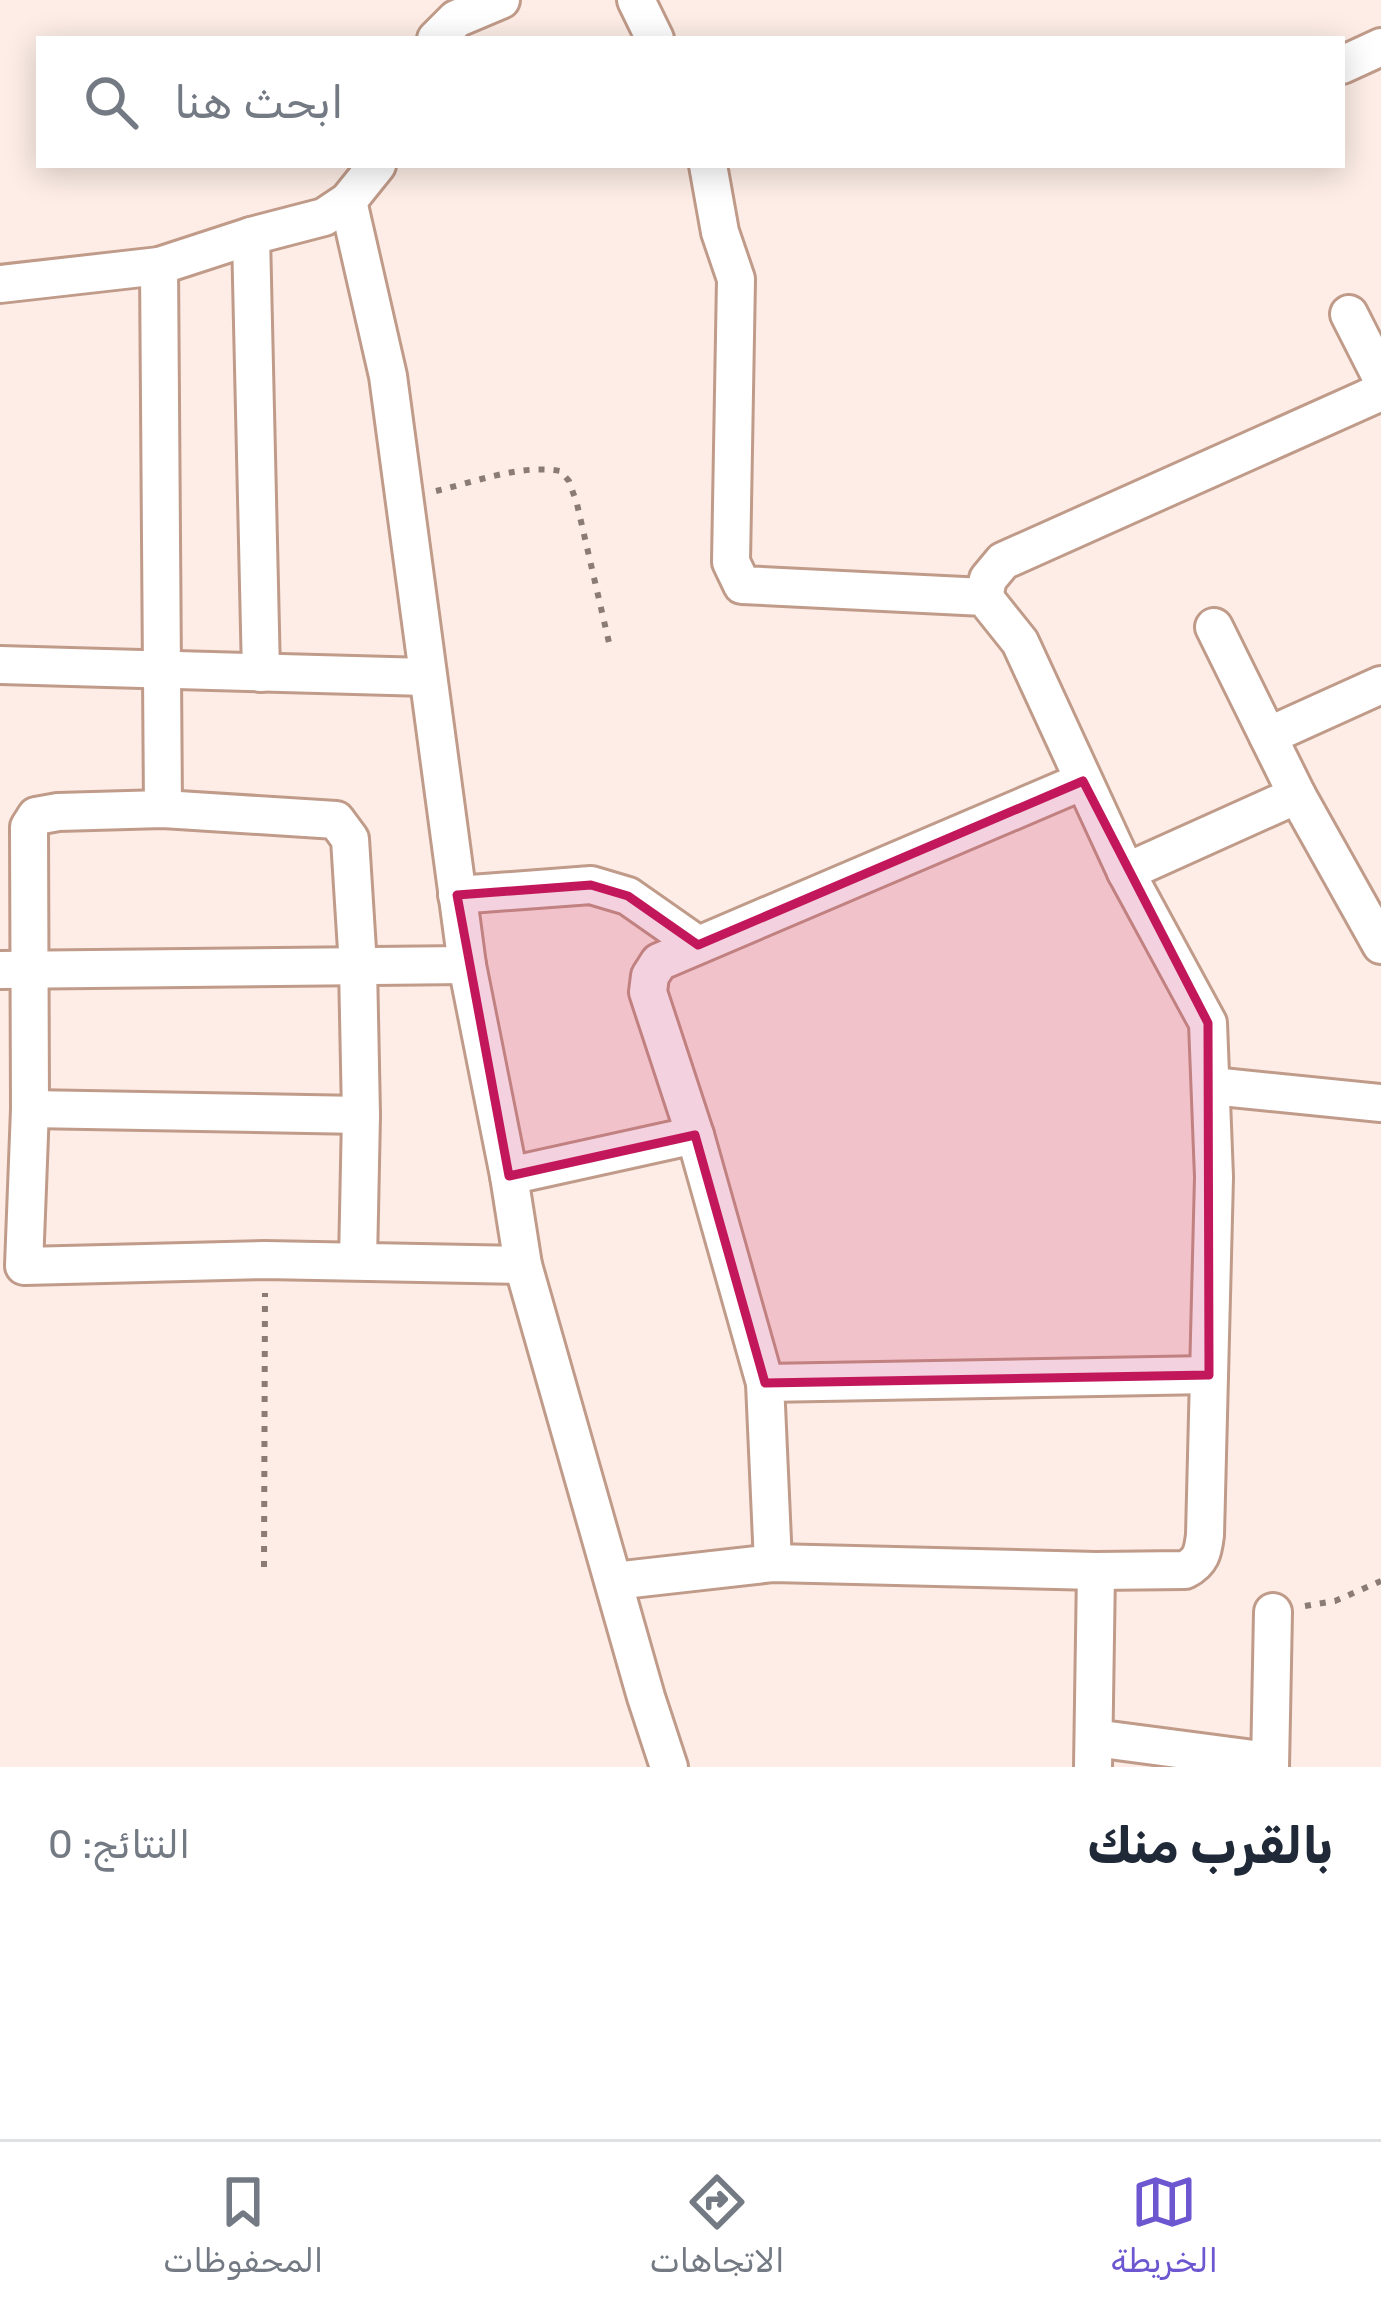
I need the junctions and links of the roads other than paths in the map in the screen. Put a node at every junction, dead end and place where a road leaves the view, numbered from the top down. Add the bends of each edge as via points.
1 (501, 0) edge
2 (636, 0) edge
3 (439, 36) edge
4 (654, 36) edge
5 (1381, 47) edge
6 (1345, 64) edge
7 (375, 168) edge
8 (709, 168) edge
9 (348, 201) junction
10 (251, 236) junction
11 (158, 266) junction
12 (0, 284) edge
13 (1349, 314) dead end
14 (1381, 377) edge
15 (1381, 392) edge
16 (984, 597) junction
17 (1214, 627) dead end
18 (0, 665) edge
19 (162, 670) junction
20 (261, 673) junction
21 (427, 677) junction
22 (1381, 685) edge
23 (1268, 736) junction
24 (1083, 781) junction
25 (1297, 795) junction
26 (164, 809) junction
27 (1126, 872) junction
28 (457, 895) junction
29 (1380, 938) edge
30 (698, 945) junction
31 (467, 965) junction
32 (358, 966) junction
33 (14, 970) edge
34 (1212, 1087) junction
35 (1381, 1103) edge
36 (30, 1109) junction
37 (361, 1115) junction
38 (695, 1135) junction
39 (509, 1176) junction
40 (358, 1262) junction
41 (523, 1265) junction
42 (12, 1267) edge
43 (1208, 1375) junction
44 (765, 1383) junction
45 (773, 1563) junction
46 (1096, 1571) junction
47 (614, 1581) junction
48 (1273, 1612) dead end
49 (1094, 1752) edge
50 (1269, 1764) edge
51 (669, 1767) edge

1 - 3 street via 456,19
2 - 4 street
5 - 6 street
7 - 9 street
8 - 16 street via 736,279 731,562 742,585
9 - 10 street via 324,217
9 - 21 street via 388,376
10 - 11 street
10 - 20 street
11 - 12 street
11 - 19 street
13 - 14 street
15 - 16 street via 1003,561
16 - 24 street via 1020,641
17 - 23 street
18 - 19 street
19 - 20 street
19 - 26 street
20 - 21 street
21 - 28 street
22 - 23 street
23 - 25 street
24 - 27 street
24 - 30 street
25 - 27 street
25 - 29 street
26 - 32 street via 337,820 350,839
26 - 33 street via 36,816
27 - 34 street via 1208,1023
28 - 30 street via 591,885 628,896
28 - 31 street
30 - 38 street via 659,962 648,992
31 - 32 street
31 - 39 street
32 - 33 street
32 - 37 street
33 - 36 street
34 - 35 street
34 - 43 street
36 - 37 street
36 - 42 street
37 - 40 street
38 - 39 street
38 - 44 street
39 - 41 street
40 - 41 street
40 - 42 street
41 - 47 street
43 - 44 street
43 - 46 street via 1205,1535 1196,1564
44 - 45 street
45 - 46 street
45 - 47 street
46 - 49 street
47 - 51 street
48 - 50 street
49 - 50 street

